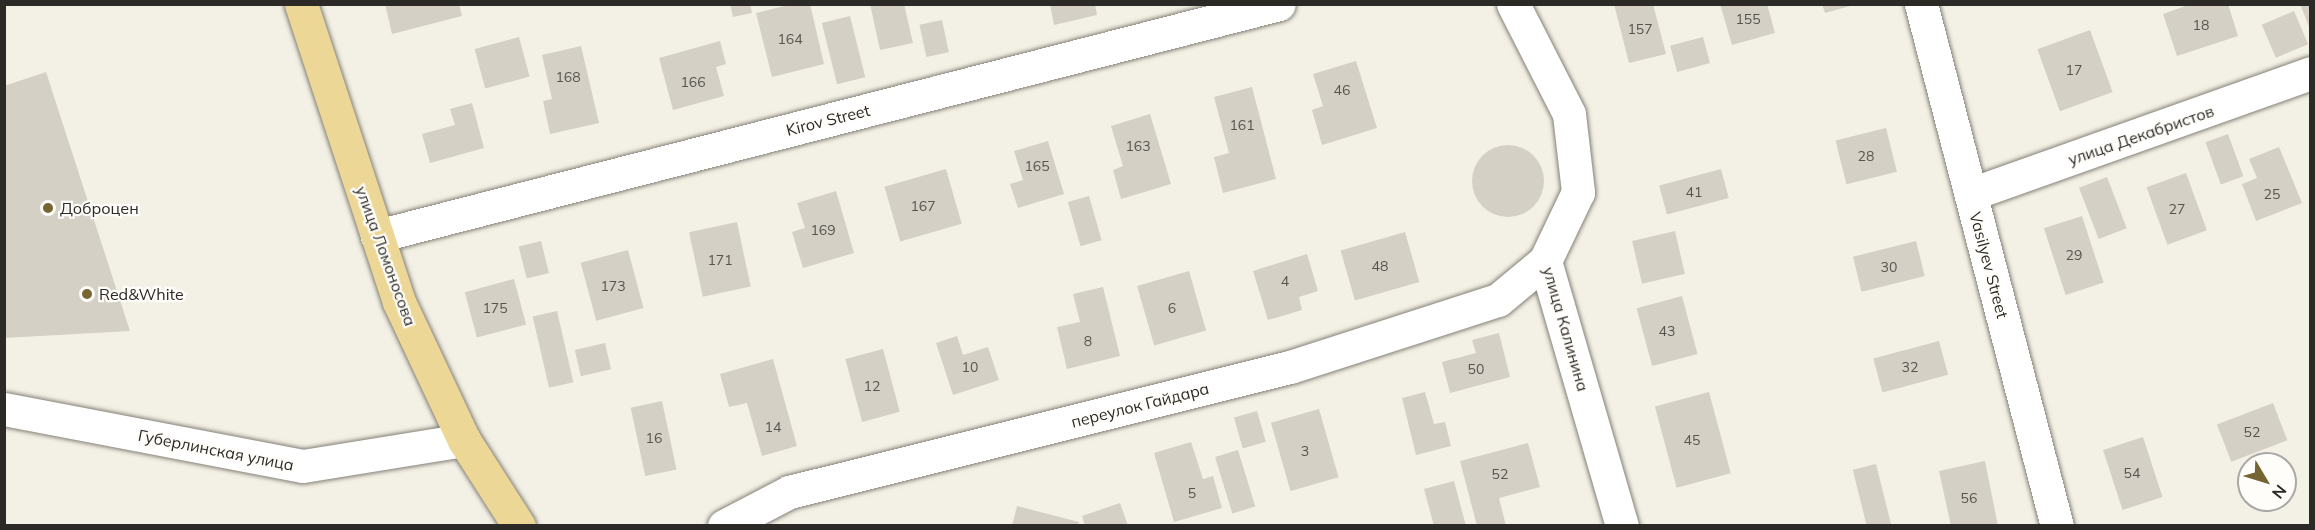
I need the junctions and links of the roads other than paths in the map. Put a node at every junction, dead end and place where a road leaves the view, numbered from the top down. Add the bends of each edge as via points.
1 (301, 4) edge
2 (1279, 4) edge
3 (1513, 4) edge
4 (1921, 4) edge
5 (2310, 73) edge
6 (1971, 194) junction
7 (377, 236) junction
8 (1545, 261) junction
9 (4, 409) edge
10 (464, 440) junction
11 (519, 525) edge
12 (724, 525) edge
13 (1622, 525) edge
14 (2057, 525) edge

1 - 7 main road, улица Ломоносова
2 - 7 street, Kirov Street
3 - 8 street, улица Калинина via 1569,114 1578,192
4 - 6 street, Vasilyev Street
5 - 6 street, улица Декабристов
6 - 14 street, Vasilyev Street
7 - 10 main road, улица Ломоносова via 399,302
8 - 12 street, переулок Гайдара via 1498,300 1290,368 789,492
8 - 13 street, улица Калинина
9 - 10 street, Губерлинская улица via 303,466
10 - 11 main road, улица Ломоносова

